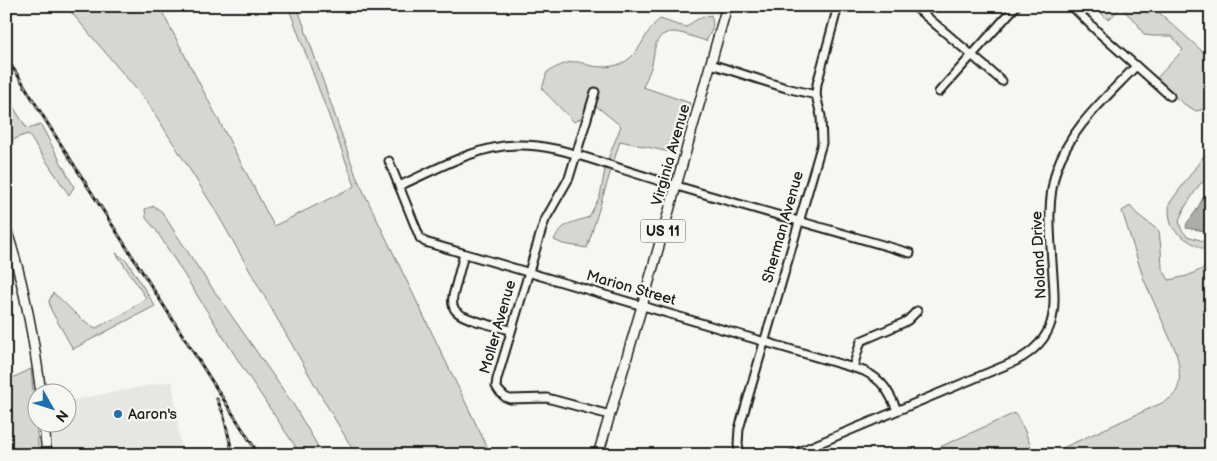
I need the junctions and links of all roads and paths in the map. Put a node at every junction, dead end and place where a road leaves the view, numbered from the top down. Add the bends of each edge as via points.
1 (727, 6) edge
2 (838, 6) edge
3 (913, 6) edge
4 (1016, 6) edge
5 (1072, 6) edge
6 (972, 55) junction
7 (711, 64) junction
8 (1136, 66) junction
9 (1002, 81) dead end
10 (594, 92) dead end
11 (939, 92) dead end
12 (816, 95) junction
13 (1170, 96) dead end
14 (576, 154) junction
15 (389, 161) dead end
16 (399, 186) junction
17 (676, 186) junction
18 (800, 221) junction
19 (6, 229) edge
20 (910, 253) dead end
21 (464, 254) junction
22 (528, 273) junction
23 (642, 306) junction
24 (916, 311) dead end
25 (511, 330) junction
26 (764, 341) junction
27 (853, 367) junction
28 (39, 384) edge
29 (897, 410) junction
30 (610, 415) junction
31 (45, 434) edge
32 (48, 455) edge
33 (598, 455) edge
34 (740, 455) edge
35 (791, 455) edge

1 - 7 main road, Virginia Avenue / US 11
2 - 12 street, Sherman Avenue via 816,84
3 - 6 street
4 - 6 street
5 - 8 street
6 - 9 street
6 - 11 street
7 - 12 street
7 - 17 main road, Virginia Avenue / US 11
8 - 13 street
8 - 29 street, Noland Drive via 1075,133 1056,173 1049,211 1055,307 1051,325 1042,341 1016,361
10 - 14 street, Moller Avenue
12 - 18 street, Sherman Avenue via 822,143
14 - 16 street via 534,146 502,146 474,153
14 - 17 street
14 - 22 street, Moller Avenue via 569,178 545,220
15 - 16 street, Marion Street
16 - 21 street, Marion Street via 422,241
17 - 18 street
17 - 23 main road, Virginia Avenue / US 11
18 - 20 street
18 - 26 street, Sherman Avenue
19 - 28 main road via 22,287
21 - 22 street, Marion Street
21 - 25 street via 452,300 454,309 466,317
22 - 23 street, Marion Street
22 - 25 street, Moller Avenue
23 - 26 street, Marion Street
23 - 30 main road, Virginia Avenue / US 11
24 - 27 street via 903,323 861,341
25 - 30 street, Moller Avenue via 496,386 502,394 516,400 555,399
26 - 27 street, Marion Street
26 - 34 street, Sherman Avenue via 739,430
27 - 29 street, Marion Street via 880,380
29 - 35 street, Noland Drive
30 - 33 main road, Virginia Avenue / US 11
31 - 32 main road

